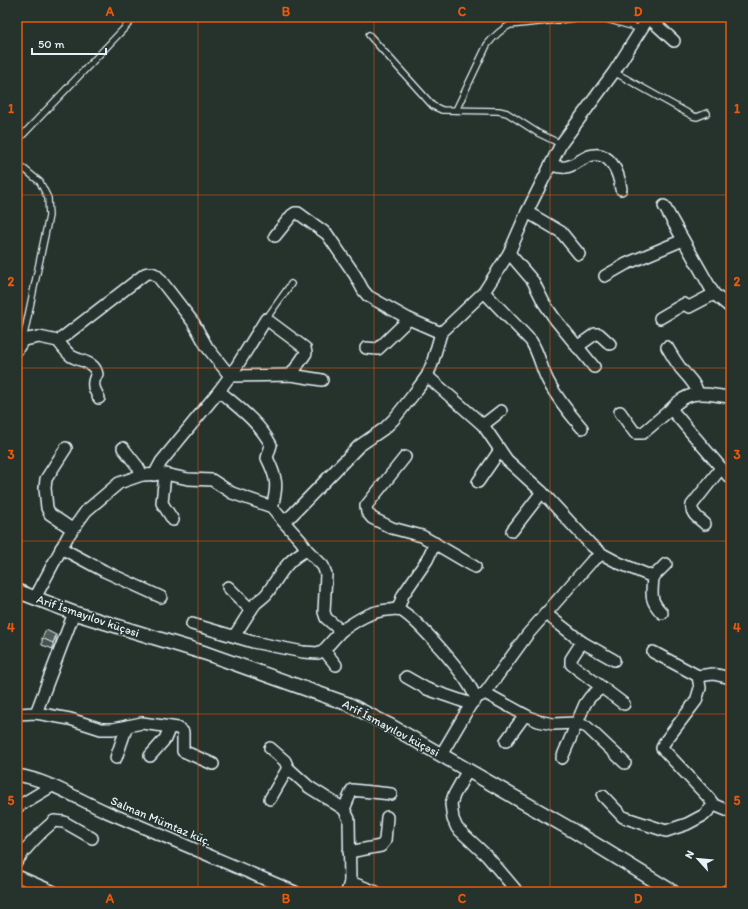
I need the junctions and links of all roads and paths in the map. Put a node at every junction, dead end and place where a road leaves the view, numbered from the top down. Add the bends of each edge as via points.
1 (135, 17) edge
2 (649, 17) edge
3 (642, 29) junction
4 (369, 36) dead end
5 (674, 41) dead end
6 (614, 72) junction
7 (456, 110) junction
8 (707, 113) dead end
9 (17, 141) edge
10 (561, 144) junction
11 (17, 163) edge
12 (550, 165) junction
13 (622, 189) dead end
14 (664, 206) dead end
15 (527, 212) junction
16 (275, 236) dead end
17 (684, 240) junction
18 (509, 253) junction
19 (579, 254) dead end
20 (605, 276) dead end
21 (291, 284) dead end
22 (484, 292) junction
23 (714, 294) junction
24 (731, 308) edge
25 (660, 318) dead end
26 (266, 319) junction
27 (409, 319) junction
28 (441, 333) junction
29 (23, 340) junction
30 (58, 341) junction
31 (610, 344) dead end
32 (577, 347) junction
33 (667, 347) dead end
34 (366, 348) dead end
35 (17, 350) edge
36 (594, 367) dead end
37 (291, 375) junction
38 (230, 376) junction
39 (427, 376) junction
40 (322, 380) dead end
41 (219, 391) junction
42 (698, 393) junction
43 (731, 397) edge
44 (99, 398) dead end
45 (671, 409) junction
46 (501, 411) dead end
47 (620, 412) dead end
48 (483, 425) junction
49 (582, 428) dead end
50 (66, 448) dead end
51 (123, 448) dead end
52 (500, 450) junction
53 (405, 457) dead end
54 (721, 468) junction
55 (154, 475) junction
56 (730, 477) dead end
57 (478, 482) dead end
58 (542, 492) junction
59 (272, 507) junction
60 (173, 520) dead end
61 (283, 521) junction
62 (705, 524) dead end
63 (72, 529) junction
64 (512, 531) dead end
65 (435, 543) junction
66 (61, 548) junction
67 (307, 550) junction
68 (602, 554) junction
69 (666, 564) dead end
70 (475, 567) dead end
71 (653, 577) junction
72 (228, 587) dead end
73 (17, 591) edge
74 (161, 597) dead end
75 (35, 598) junction
76 (398, 609) junction
77 (251, 610) junction
78 (74, 613) junction
79 (662, 613) dead end
80 (545, 614) junction
81 (192, 624) dead end
82 (341, 631) junction
83 (234, 636) junction
84 (582, 642) junction
85 (324, 650) junction
86 (653, 652) dead end
87 (614, 660) dead end
88 (336, 665) dead end
89 (698, 676) junction
90 (406, 677) dead end
91 (731, 678) edge
92 (601, 688) junction
93 (477, 699) junction
94 (624, 704) dead end
95 (36, 713) junction
96 (17, 714) edge
97 (525, 715) junction
98 (576, 723) junction
99 (127, 726) junction
100 (170, 727) junction
101 (506, 741) dead end
102 (270, 748) dead end
103 (441, 755) junction
104 (150, 756) dead end
105 (116, 758) dead end
106 (562, 758) dead end
107 (625, 763) dead end
108 (213, 764) dead end
109 (288, 768) junction
110 (468, 770) junction
111 (17, 775) edge
112 (52, 786) junction
113 (391, 794) dead end
114 (602, 796) dead end
115 (270, 799) dead end
116 (714, 805) junction
117 (17, 807) edge
118 (344, 809) junction
119 (731, 812) edge
120 (387, 817) dead end
121 (92, 838) dead end
122 (349, 852) junction
123 (17, 861) edge
124 (17, 876) edge
125 (348, 887) edge
126 (515, 889) dead end
127 (731, 889) edge
128 (54, 892) edge
129 (295, 892) edge
130 (376, 892) edge
131 (673, 892) edge
132 (725, 892) edge

1 - 9 lane
2 - 3 street
2 - 5 street
3 - 6 street
3 - 7 lane via 599,17 510,25 497,34 487,46
4 - 7 lane via 433,106 442,110
6 - 8 lane via 693,116
6 - 10 street
7 - 10 lane via 507,114
10 - 12 street
11 - 29 lane via 40,182 49,204 49,216
12 - 13 street via 566,167 588,156 600,155 614,166
12 - 15 street
14 - 17 street
15 - 18 street
15 - 19 street via 561,232
16 - 27 street via 292,215 298,213 327,234 368,296
17 - 20 street via 626,264
17 - 23 street
18 - 22 street
18 - 32 street
21 - 26 lane
22 - 28 street
22 - 49 street via 530,341 562,405
23 - 24 street
23 - 25 street via 689,307 684,304
26 - 37 street via 306,348 306,353
26 - 38 street
27 - 28 street
27 - 34 street via 378,349
28 - 39 street
29 - 30 street via 39,337
29 - 35 street
30 - 38 street via 145,274 156,274
30 - 44 street via 67,353 96,368 92,386
31 - 32 street via 599,334 595,334
32 - 36 street
33 - 42 street via 696,386
37 - 38 street
37 - 40 street
38 - 41 street
39 - 48 street
39 - 61 street via 394,419 359,446 292,515
41 - 55 street via 161,462
41 - 59 street via 267,436 271,445 267,458 275,474 276,487
42 - 43 street
42 - 45 street via 684,397
45 - 47 street via 639,434 635,433
45 - 54 street
46 - 48 street
48 - 52 street
50 - 63 street via 46,479 45,488 50,514
51 - 55 street via 138,467
52 - 57 street
52 - 58 street via 507,460
53 - 65 street via 366,506 367,512 372,518 392,528 422,536
54 - 56 street
54 - 62 street via 692,505 693,512
55 - 59 street via 212,480 232,493
55 - 60 street via 162,503
55 - 63 street via 119,483 86,511
58 - 64 street
58 - 68 street
59 - 61 street
61 - 67 street
63 - 66 street
65 - 70 street
65 - 76 street via 427,560 403,595
66 - 74 street
66 - 75 street
67 - 77 street via 297,554 288,563 267,594 257,601
67 - 82 street via 323,566 326,574 326,618
68 - 71 street
68 - 80 street via 591,562
69 - 71 street
71 - 79 street via 653,605
72 - 77 street
73 - 75 street, Arif İsmayılov küçəsi
75 - 78 street, Arif İsmayılov küçəsi
76 - 82 street via 379,610 360,618
76 - 93 street via 407,614 434,640 461,672
77 - 83 street
78 - 95 street
78 - 103 street, Arif İsmayılov küçəsi via 193,649 348,704
80 - 84 street
80 - 93 street
81 - 83 street
82 - 85 street
83 - 85 street via 303,652 318,653
84 - 87 street
84 - 92 street via 571,659 571,664
85 - 88 street
86 - 89 street
89 - 91 street via 713,674
89 - 116 street via 700,688 696,701 662,748
90 - 93 street via 427,689
92 - 94 street
92 - 98 street via 585,704
93 - 97 street
93 - 103 street
95 - 96 street
95 - 99 street via 70,719 101,729
97 - 98 street via 552,724
97 - 101 street
98 - 106 street
98 - 107 street via 587,727
99 - 100 street via 142,722
99 - 105 street
100 - 104 street via 165,739
100 - 108 street via 183,732 183,751
102 - 109 street via 284,760
103 - 110 street, Arif İsmayılov küçəsi
109 - 115 street
109 - 118 street via 309,787
110 - 126 street via 451,804 453,819 457,828 487,856
110 - 131 street, Arif İsmayılov küçəsi
111 - 112 street, Salman Mümtaz küç.
112 - 117 street
112 - 129 street, Salman Mümtaz küç. via 97,808
113 - 118 street via 352,790
114 - 116 street via 623,817 666,831 704,815
116 - 119 street
118 - 122 street via 349,819
120 - 122 street via 384,844
121 - 123 street via 64,822 54,821 36,837
122 - 125 street
124 - 128 street
125 - 130 street
127 - 132 street

